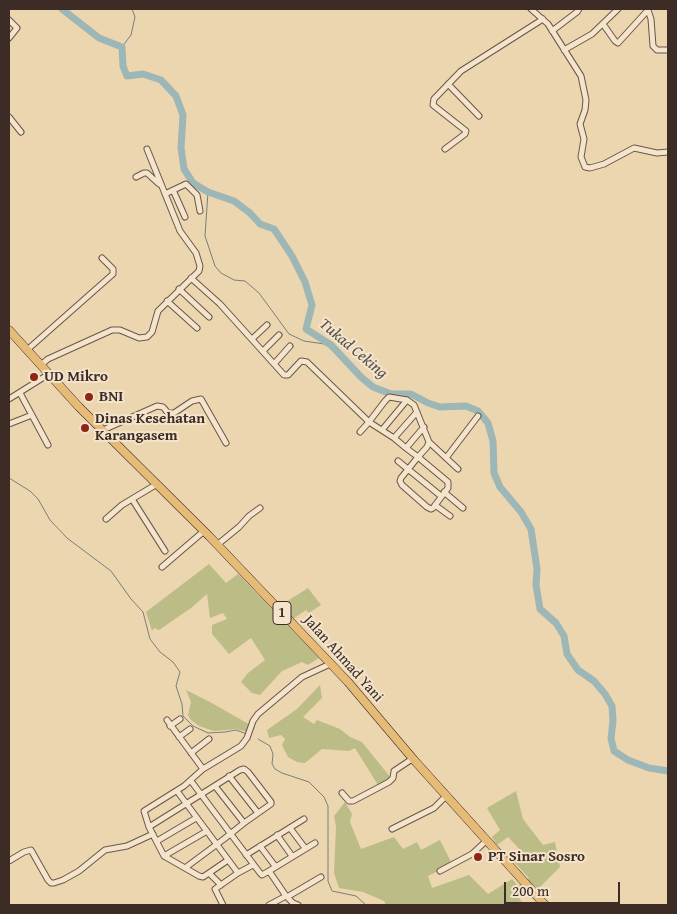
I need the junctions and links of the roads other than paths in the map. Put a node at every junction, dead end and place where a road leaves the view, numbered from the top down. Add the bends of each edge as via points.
1 (532, 9) edge
2 (580, 9) edge
3 (618, 9) edge
4 (648, 10) edge
5 (543, 19) junction
6 (9, 20) edge
7 (604, 24) junction
8 (552, 31) junction
9 (9, 36) edge
10 (564, 50) junction
11 (668, 50) edge
12 (448, 84) junction
13 (479, 116) dead end
14 (9, 117) edge
15 (21, 132) dead end
16 (445, 148) dead end
17 (147, 149) dead end
18 (668, 152) edge
19 (136, 177) dead end
20 (161, 186) junction
21 (173, 190) junction
22 (165, 194) junction
23 (200, 211) dead end
24 (185, 217) dead end
25 (102, 258) dead end
26 (192, 278) junction
27 (178, 290) junction
28 (167, 301) junction
29 (209, 317) dead end
30 (267, 325) dead end
31 (197, 328) dead end
32 (9, 330) edge
33 (279, 335) dead end
34 (252, 339) junction
35 (290, 346) dead end
36 (27, 350) junction
37 (263, 351) junction
38 (42, 364) junction
39 (274, 364) junction
40 (49, 374) junction
41 (20, 393) junction
42 (9, 399) edge
43 (407, 400) junction
44 (417, 412) junction
45 (32, 415) junction
46 (478, 416) dead end
47 (369, 422) junction
48 (9, 424) edge
49 (424, 427) junction
50 (103, 430) junction
51 (382, 430) junction
52 (360, 432) dead end
53 (394, 438) junction
54 (429, 442) junction
55 (226, 443) dead end
56 (48, 445) dead end
57 (406, 448) junction
58 (418, 457) junction
59 (446, 458) junction
60 (398, 462) dead end
61 (458, 468) dead end
62 (408, 470) junction
63 (157, 484) junction
64 (442, 494) junction
65 (132, 499) junction
66 (435, 505) junction
67 (260, 508) dead end
68 (463, 508) dead end
69 (450, 516) dead end
70 (106, 519) dead end
71 (204, 531) junction
72 (217, 545) junction
73 (165, 552) dead end
74 (162, 567) dead end
75 (330, 664) junction
76 (180, 719) dead end
77 (167, 720) dead end
78 (170, 726) junction
79 (190, 729) dead end
80 (179, 737) junction
81 (209, 739) dead end
82 (191, 753) junction
83 (412, 759) junction
84 (203, 769) junction
85 (229, 776) junction
86 (191, 781) junction
87 (215, 786) junction
88 (177, 791) junction
89 (342, 793) dead end
90 (201, 795) junction
91 (446, 796) junction
92 (186, 804) junction
93 (258, 814) junction
94 (196, 818) junction
95 (304, 819) dead end
96 (244, 823) junction
97 (149, 827) junction
98 (290, 828) junction
99 (392, 829) dead end
100 (207, 831) junction
101 (153, 834) junction
102 (231, 834) junction
103 (278, 835) junction
104 (157, 841) junction
105 (486, 841) junction
106 (315, 843) dead end
107 (217, 845) junction
108 (260, 846) junction
109 (305, 848) junction
110 (246, 855) junction
111 (164, 856) junction
112 (292, 856) junction
113 (228, 860) junction
114 (9, 861) edge
115 (253, 865) junction
116 (275, 866) junction
117 (185, 868) junction
118 (269, 871) junction
119 (440, 871) dead end
120 (209, 873) junction
121 (238, 873) junction
122 (322, 877) dead end
123 (221, 885) junction
124 (286, 896) junction
125 (223, 905) edge
126 (269, 905) edge
127 (298, 905) edge
128 (545, 905) edge

1 - 5 street
2 - 8 street
3 - 7 street
4 - 7 street via 618,43
4 - 11 street via 652,19 653,46 657,50
5 - 8 street
5 - 12 street via 461,71
6 - 9 street via 17,28
7 - 10 street via 584,40
8 - 10 street
10 - 18 street via 580,76 585,94 586,106 580,124 584,139 581,157 585,167 604,164 634,148
12 - 13 street
12 - 16 street via 433,105 466,131
14 - 15 street
17 - 20 street
19 - 20 street via 148,173
20 - 22 street
21 - 22 street
21 - 23 street via 186,184 197,195
21 - 24 street
22 - 26 street via 180,231 196,253 199,271
25 - 36 street via 113,269 113,274
26 - 27 street
26 - 34 street
27 - 28 street
27 - 29 street
28 - 31 street
28 - 38 street via 158,311 152,332 147,337 139,338 112,330
30 - 34 street
32 - 36 highway, Jalan Ahmad Yani / 1
33 - 37 street
34 - 37 street
35 - 39 street
36 - 38 highway, Jalan Ahmad Yani / 1
37 - 39 street
38 - 40 highway, Jalan Ahmad Yani / 1
39 - 47 street via 286,376 301,362 307,362
40 - 41 street
40 - 50 highway, Jalan Ahmad Yani / 1
41 - 42 street
41 - 45 street
43 - 44 street
43 - 47 street via 389,397
43 - 51 street
44 - 49 street
44 - 53 street
45 - 48 street
45 - 56 street
46 - 59 street
47 - 51 street
47 - 52 street
49 - 54 street
49 - 57 street
50 - 55 street via 157,406 174,413 201,399
50 - 63 highway, Jalan Ahmad Yani / 1
51 - 53 street
53 - 57 street
54 - 58 street
54 - 59 street
57 - 58 street
58 - 62 street
58 - 64 street via 448,482 449,486
59 - 61 street
60 - 62 street
62 - 64 street
62 - 66 street via 401,478 401,484 428,508
63 - 65 street
63 - 71 highway, Jalan Ahmad Yani / 1
64 - 66 street
64 - 68 street
65 - 70 street
65 - 73 street
66 - 69 street
67 - 72 street
71 - 72 highway, Jalan Ahmad Yani / 1
71 - 74 street
72 - 75 highway, Jalan Ahmad Yani / 1
75 - 83 highway, Jalan Ahmad Yani / 1
75 - 84 street via 290,686 258,714 241,746
76 - 78 street
77 - 78 street
78 - 80 street
79 - 80 street
80 - 82 street
81 - 82 street
82 - 84 street
83 - 89 street via 394,771 391,781 362,797 350,802
83 - 91 highway, Jalan Ahmad Yani / 1
84 - 86 street
85 - 87 street
85 - 93 street
85 - 93 street via 244,769 270,800 271,804
86 - 88 street
86 - 90 street
87 - 90 street
87 - 96 street
88 - 92 street
88 - 97 street via 145,810
90 - 92 street
90 - 102 street
91 - 99 street via 434,808
91 - 105 highway, Jalan Ahmad Yani / 1
92 - 94 street
92 - 97 street
93 - 96 street
94 - 100 street
94 - 104 street
95 - 98 street
96 - 102 street
97 - 101 street
98 - 103 street
98 - 109 street
100 - 107 street
100 - 111 street
101 - 104 street
101 - 114 street via 128,846 105,850 79,871 54,883 48,880 31,850
102 - 107 street
102 - 110 street
103 - 108 street
103 - 112 street
104 - 111 street
105 - 119 street via 472,854
105 - 128 highway, Jalan Ahmad Yani / 1
106 - 109 street
107 - 113 street
107 - 117 street
108 - 110 street
108 - 116 street
109 - 112 street
110 - 115 street
111 - 117 street
112 - 116 street
113 - 120 street
113 - 121 street
115 - 118 street via 261,874
115 - 121 street
116 - 118 street
117 - 120 street via 199,876
118 - 124 street
120 - 123 street
121 - 123 street
122 - 124 street
123 - 125 street via 215,891
124 - 126 street
124 - 127 street

